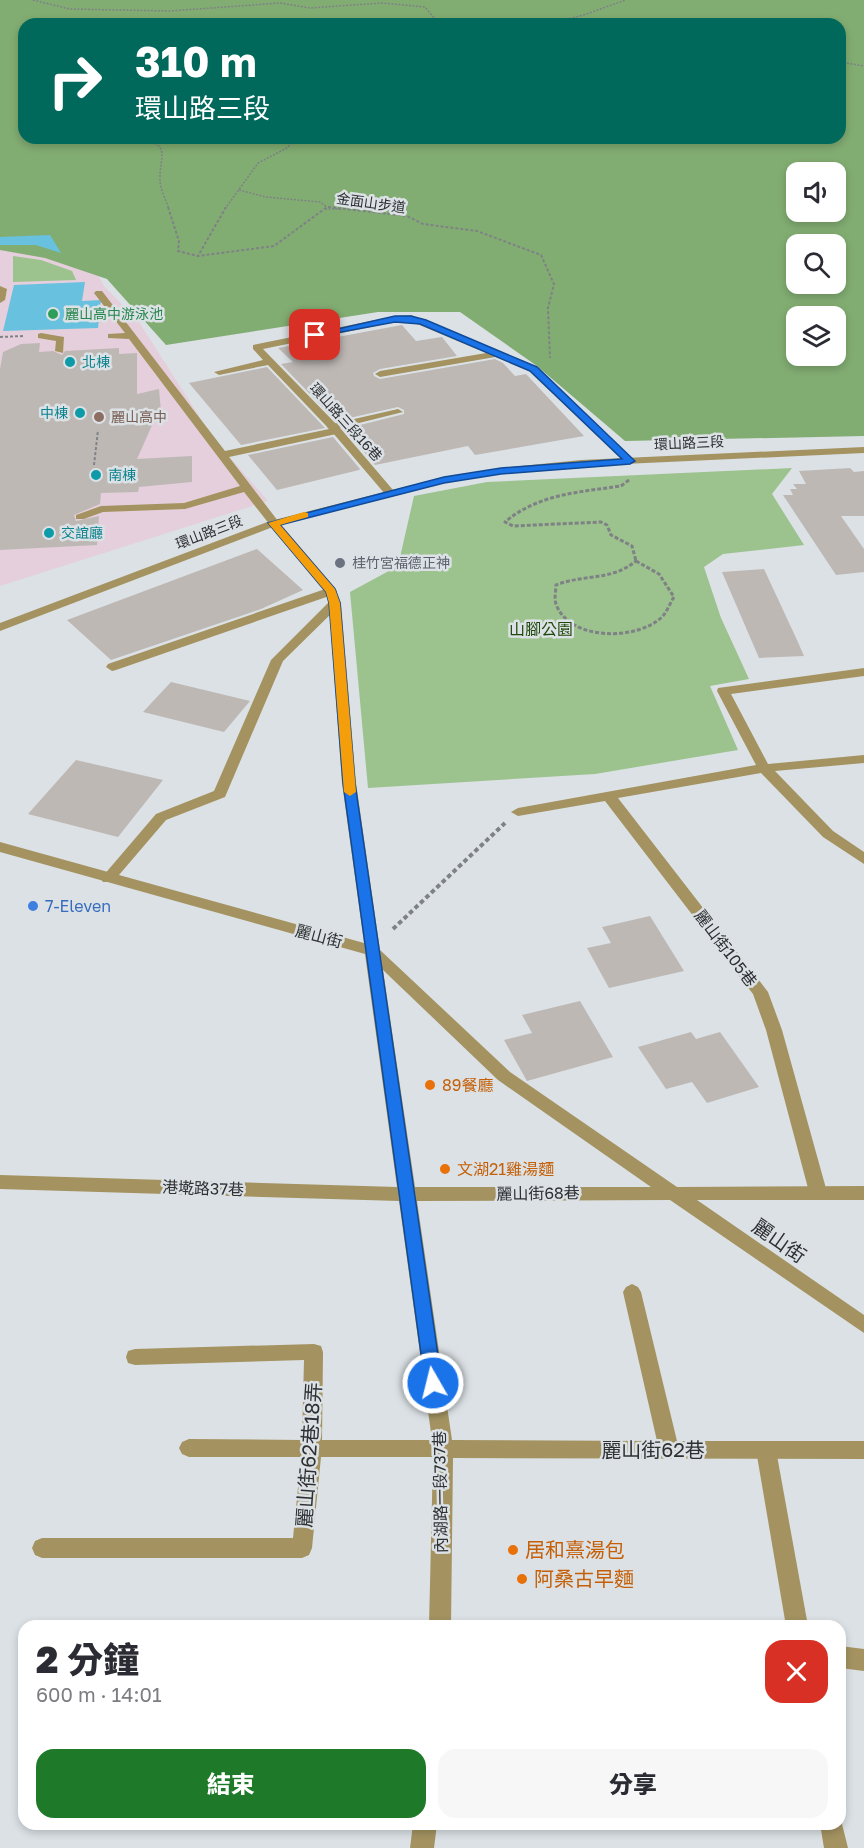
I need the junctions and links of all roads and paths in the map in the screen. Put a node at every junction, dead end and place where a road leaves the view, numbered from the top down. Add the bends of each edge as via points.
1 (33, 0) edge
2 (626, 0) edge
3 (432, 18) edge
4 (571, 18) edge
5 (846, 63) edge
6 (864, 66) edge
7 (156, 144) edge
8 (292, 144) edge
9 (239, 190) junction
10 (327, 207) junction
11 (198, 256) junction
12 (0, 289) edge
13 (99, 293) dead end
14 (0, 300) edge
15 (41, 336) dead end
16 (111, 336) dead end
17 (133, 336) junction
18 (60, 351) dead end
19 (498, 354) junction
20 (269, 362) junction
21 (219, 372) dead end
22 (380, 374) dead end
23 (549, 383) junction
24 (398, 412) dead end
25 (334, 429) junction
26 (98, 430) dead end
27 (863, 452) edge
28 (221, 455) junction
29 (630, 461) junction
30 (94, 465) dead end
31 (245, 488) junction
32 (389, 492) junction
33 (80, 517) dead end
34 (273, 523) junction
35 (636, 561) junction
36 (333, 597) junction
37 (0, 627) edge
38 (112, 667) dead end
39 (864, 672) edge
40 (864, 759) edge
41 (764, 768) junction
42 (609, 796) junction
43 (518, 812) joint
44 (0, 847) edge
45 (864, 859) edge
46 (108, 879) junction
47 (370, 950) junction
48 (0, 1182) edge
49 (670, 1191) junction
50 (818, 1192) junction
51 (864, 1193) edge
52 (406, 1194) junction
53 (632, 1292) dead end
54 (864, 1325) edge
55 (135, 1357) dead end
56 (189, 1448) dead end
57 (443, 1448) junction
58 (312, 1449) junction
59 (669, 1450) junction
60 (766, 1450) junction
61 (864, 1450) edge
62 (42, 1548) dead end
63 (440, 1620) edge
64 (796, 1620) edge
65 (846, 1658) edge
66 (864, 1660) edge
67 (424, 1830) edge
68 (833, 1830) edge
69 (422, 1848) edge
70 (836, 1848) edge

1 - 3 path via 70,9 170,11 280,3 327,8 396,3 425,7
2 - 4 path
5 - 6 path
7 - 11 path via 164,158 160,181 179,242 178,251
8 - 9 path via 260,161 243,179
9 - 10 path via 320,202
9 - 11 path
10 - 11 path, 金面山步道 via 274,246
10 - 23 path, 金面山步道 via 407,216 423,224 477,231 541,255 554,284 548,308
12 - 14 street
13 - 17 street
15 - 18 street via 61,339
16 - 17 street
17 - 28 street
19 - 20 street, 環山路三段16巷 via 411,318 256,347
19 - 22 street
19 - 23 street via 533,369
20 - 21 street
20 - 25 street, 環山路三段16巷
23 - 29 street
24 - 25 street
25 - 28 street
25 - 32 street, 環山路三段16巷
26 - 30 path
27 - 29 street, 環山路三段
28 - 31 street
29 - 32 street, 環山路三段 via 501,471
29 - 35 path via 629,481 621,486 544,500 516,512 505,522 513,526 601,522 611,535 631,543
31 - 33 street via 185,506 101,509
31 - 34 street
32 - 34 street, 環山路三段
34 - 36 street
34 - 37 street, 環山路三段
35 - 35 path via 623,573 606,578 567,579 556,585 554,600 571,620 596,633 622,635 654,625 670,610 674,597 665,579 647,564
36 - 38 street
36 - 46 street via 277,660 220,794 160,817
36 - 47 street, 內湖路一段737巷 via 349,783
39 - 41 street via 723,691
40 - 41 street
41 - 42 street
41 - 45 street via 828,834
42 - 43 street
42 - 50 street, 麗山街105巷 via 760,992
43 - 47 path
44 - 46 street, 麗山街
46 - 47 street, 麗山街
47 - 49 street, 麗山街 via 504,1076
47 - 52 street, 內湖路一段737巷
48 - 52 street, 港墘路37巷
49 - 50 street, 麗山街
49 - 52 street, 麗山街68巷
49 - 54 street, 麗山街
50 - 51 street, 麗山街
52 - 57 street, 內湖路一段737巷
53 - 59 street
55 - 58 street, 麗山街62巷18弄 via 314,1352
56 - 58 street, 麗山街62巷
57 - 58 street, 麗山街62巷
57 - 59 street, 麗山街62巷
57 - 63 street, 內湖路一段737巷
58 - 62 street, 麗山街62巷18弄 via 302,1548
59 - 60 street, 麗山街62巷
60 - 61 street, 麗山街62巷
60 - 64 street
65 - 66 street
67 - 69 street
68 - 70 street

